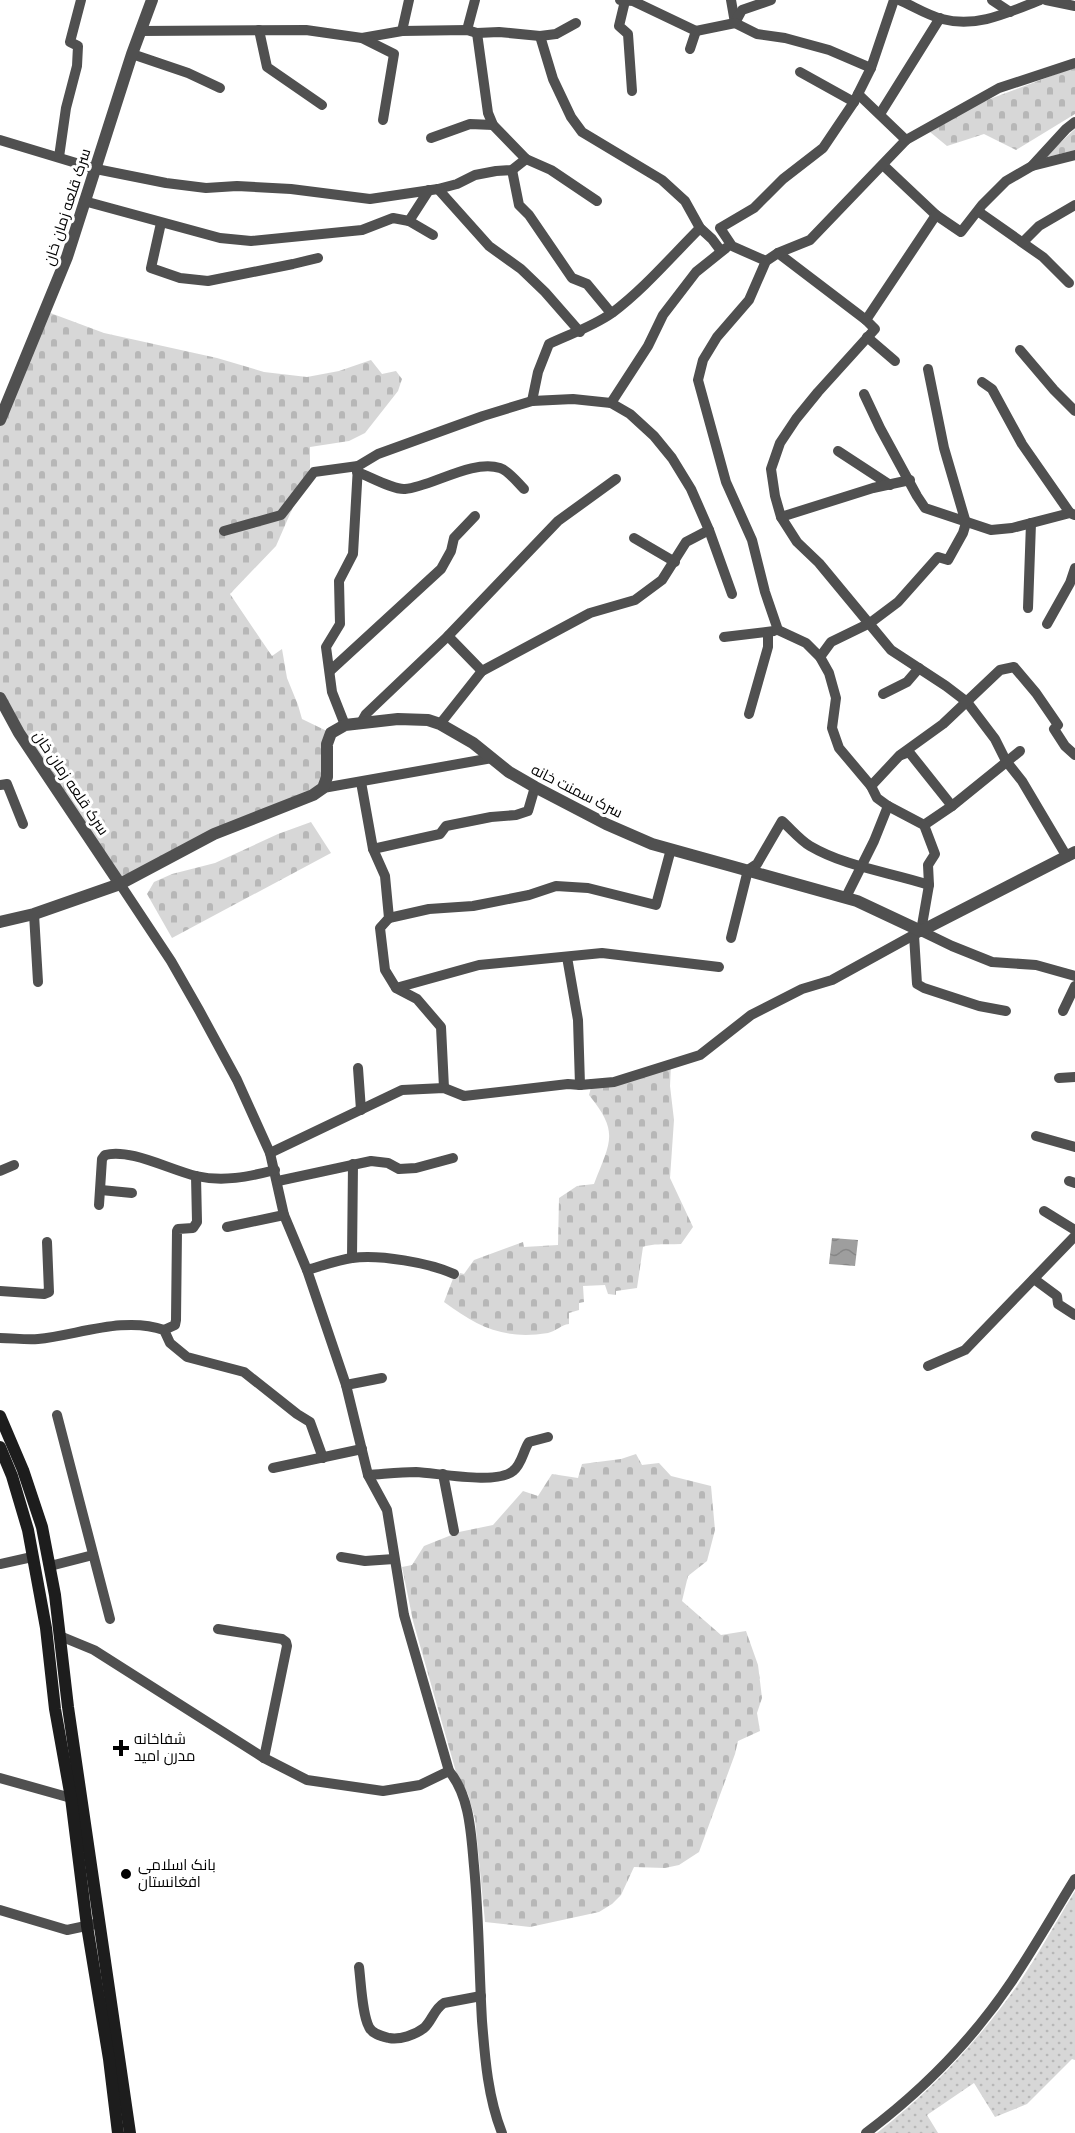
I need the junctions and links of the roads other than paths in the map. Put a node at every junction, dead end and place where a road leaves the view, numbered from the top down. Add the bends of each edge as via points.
1 (81, 0) edge
2 (152, 0) edge
3 (409, 0) edge
4 (475, 0) edge
5 (620, 0) edge
6 (731, 0) edge
7 (771, 0) edge
8 (894, 0) edge
9 (899, 0) edge
10 (992, 0) edge
11 (1040, 0) edge
12 (1046, 0) edge
13 (625, 1) edge
14 (1075, 6) edge
15 (1010, 12) junction
16 (940, 18) junction
17 (576, 23) dead end
18 (735, 23) junction
19 (259, 30) junction
20 (140, 31) junction
21 (402, 31) junction
22 (472, 31) junction
23 (696, 31) junction
24 (540, 36) junction
25 (362, 38) junction
26 (690, 49) dead end
27 (132, 54) junction
28 (1075, 63) edge
29 (871, 68) junction
30 (800, 72) dead end
31 (220, 88) dead end
32 (632, 91) dead end
33 (856, 98) junction
34 (322, 105) dead end
35 (880, 114) junction
36 (383, 120) dead end
37 (1075, 122) edge
38 (493, 125) junction
39 (431, 138) dead end
40 (0, 140) edge
41 (906, 140) junction
42 (1075, 155) edge
43 (59, 158) junction
44 (526, 159) junction
45 (883, 165) junction
46 (1032, 166) junction
47 (96, 169) junction
48 (512, 170) junction
49 (433, 190) junction
50 (84, 201) junction
51 (597, 201) dead end
52 (1075, 205) edge
53 (979, 212) junction
54 (936, 215) junction
55 (409, 221) junction
56 (161, 223) junction
57 (700, 228) junction
58 (433, 235) dead end
59 (1023, 242) junction
60 (732, 246) junction
61 (721, 251) junction
62 (778, 253) junction
63 (318, 258) dead end
64 (766, 261) junction
65 (1069, 283) dead end
66 (611, 313) junction
67 (866, 320) junction
68 (580, 332) junction
69 (867, 337) junction
70 (1020, 350) dead end
71 (896, 361) dead end
72 (928, 369) dead end
73 (982, 382) dead end
74 (864, 394) dead end
75 (532, 401) junction
76 (611, 403) junction
77 (1075, 411) edge
78 (0, 420) edge
79 (838, 451) dead end
80 (357, 469) junction
81 (616, 479) dead end
82 (910, 480) junction
83 (890, 484) junction
84 (525, 489) dead end
85 (1073, 514) edge
86 (476, 516) dead end
87 (782, 517) junction
88 (966, 523) junction
89 (1031, 523) junction
90 (224, 531) dead end
91 (709, 531) junction
92 (634, 538) dead end
93 (675, 562) junction
94 (1075, 568) edge
95 (732, 594) dead end
96 (1028, 608) dead end
97 (870, 623) junction
98 (1047, 624) dead end
99 (773, 632) junction
100 (448, 636) junction
101 (724, 637) dead end
102 (820, 657) junction
103 (919, 668) junction
104 (331, 670) junction
105 (482, 671) junction
106 (883, 694) dead end
107 (0, 698) edge
108 (967, 702) junction
109 (749, 714) dead end
110 (360, 723) junction
111 (345, 724) junction
112 (440, 724) junction
113 (1020, 751) dead end
114 (900, 755) junction
115 (1075, 755) edge
116 (492, 758) junction
117 (1006, 761) junction
118 (361, 782) junction
119 (0, 785) edge
120 (870, 786) junction
121 (535, 787) junction
122 (323, 788) junction
123 (888, 806) junction
124 (952, 806) junction
125 (23, 824) dead end
126 (924, 825) junction
127 (373, 849) junction
128 (671, 849) junction
129 (1071, 855) edge
130 (861, 865) junction
131 (748, 870) junction
132 (120, 884) junction
133 (929, 885) junction
134 (846, 897) junction
135 (34, 914) junction
136 (389, 918) junction
137 (0, 922) edge
138 (917, 933) junction
139 (731, 938) dead end
140 (567, 957) junction
141 (719, 967) dead end
142 (1075, 976) edge
143 (38, 982) dead end
144 (1075, 986) edge
145 (396, 988) junction
146 (1006, 1011) dead end
147 (1063, 1011) dead end
148 (358, 1068) dead end
149 (1075, 1077) edge
150 (1059, 1078) dead end
151 (580, 1085) junction
152 (444, 1088) junction
153 (361, 1110) junction
154 (1036, 1136) dead end
155 (1075, 1147) edge
156 (270, 1153) junction
157 (453, 1158) dead end
158 (353, 1164) junction
159 (14, 1165) dead end
160 (0, 1171) edge
161 (196, 1176) junction
162 (276, 1176) junction
163 (101, 1191) junction
164 (132, 1193) dead end
165 (99, 1205) dead end
166 (1044, 1211) dead end
167 (284, 1215) junction
168 (227, 1227) dead end
169 (1075, 1230) edge
170 (1075, 1236) edge
171 (47, 1242) dead end
172 (352, 1258) junction
173 (307, 1270) junction
174 (454, 1274) dead end
175 (1034, 1279) junction
176 (0, 1291) edge
177 (1075, 1315) edge
178 (164, 1330) junction
179 (0, 1338) edge
180 (928, 1366) dead end
181 (382, 1378) dead end
182 (346, 1385) junction
183 (57, 1415) dead end
184 (0, 1416) edge
185 (548, 1437) dead end
186 (0, 1447) edge
187 (362, 1449) junction
188 (323, 1458) junction
189 (273, 1468) dead end
190 (443, 1474) junction
191 (368, 1475) junction
192 (454, 1531) dead end
193 (93, 1555) junction
194 (32, 1557) junction
195 (342, 1557) dead end
196 (394, 1559) junction
197 (48, 1562) junction
198 (0, 1564) edge
199 (110, 1619) dead end
200 (218, 1629) dead end
201 (60, 1636) junction
202 (264, 1758) junction
203 (449, 1771) junction
204 (0, 1778) edge
205 (71, 1798) junction
206 (1075, 1879) edge
207 (0, 1910) edge
208 (101, 1923) junction
209 (87, 1926) junction
210 (359, 1966) dead end
211 (481, 1996) junction
212 (118, 2133) edge
213 (130, 2133) edge
214 (502, 2133) edge
215 (866, 2133) edge

1 - 43 street via 70,42 78,46
2 - 20 street, سرک قلعه زمان خان
3 - 21 street
4 - 22 street
5 - 13 street
6 - 18 street
7 - 18 street via 742,10
8 - 29 street
9 - 16 street
10 - 15 street
11 - 15 street
12 - 14 street
13 - 23 street via 633,1
13 - 32 street via 619,26 628,34
15 - 16 street via 984,21
16 - 35 street
17 - 24 street via 556,34
18 - 23 street
18 - 29 street via 758,34 829,50
19 - 20 street
19 - 25 street via 306,30
19 - 34 street via 267,67
20 - 27 street, سرک قلعه زمان خان
21 - 22 street
21 - 25 street
22 - 24 street
22 - 38 street
23 - 26 street
24 - 57 street via 553,78 582,132 662,180 685,201
25 - 36 street via 393,54
27 - 31 street
27 - 47 street, سرک قلعه زمان خان
28 - 41 street via 999,88
29 - 33 street
30 - 33 street
33 - 35 street
33 - 60 street via 824,148 783,179 754,208 720,228
35 - 41 street
37 - 46 street
38 - 39 street via 470,124
38 - 44 street
40 - 43 street
41 - 45 street
42 - 46 street
43 - 47 street
44 - 48 street
44 - 51 street via 551,170
45 - 54 street
45 - 62 street via 810,240
46 - 53 street via 1006,181
47 - 49 street via 206,188 248,187 370,199
47 - 50 street, سرک قلعه زمان خان
48 - 49 street via 475,175
48 - 66 street via 519,205 572,278 587,284
49 - 55 street
49 - 68 street via 489,246 545,291
50 - 56 street
50 - 78 street, سرک قلعه زمان خان via 67,257
52 - 59 street via 1039,226
53 - 54 street via 962,232
53 - 59 street
54 - 67 street
55 - 56 street via 393,218 362,230 251,241 220,238
55 - 58 street
56 - 63 street via 151,268 180,278 225,278
57 - 61 street
57 - 66 street
59 - 65 street
60 - 61 street
60 - 64 street
61 - 76 street via 696,272 663,315
62 - 64 street
62 - 67 street
64 - 99 street via 749,300 703,360 699,380 726,482 752,540
66 - 68 street
67 - 69 street via 875,329
68 - 75 street via 549,344
69 - 71 street
69 - 87 street via 780,443 771,468
70 - 77 street
72 - 88 street via 942,441
73 - 85 street via 992,389 1022,444
74 - 82 street
75 - 76 street via 573,399
75 - 80 street via 378,454
76 - 91 street via 630,414 672,458
79 - 83 street
80 - 84 street via 403,489 474,469 500,468
80 - 90 street via 314,472 280,516
80 - 104 street via 353,554 339,581 340,624 326,647
81 - 100 street via 558,521
82 - 83 street
82 - 88 street via 925,508
83 - 87 street
85 - 89 street
86 - 104 street via 454,538 452,551 441,568
87 - 97 street via 797,542
88 - 89 street via 991,530
88 - 97 street via 948,560 939,557 898,602
89 - 96 street
91 - 93 street via 686,542
91 - 95 street
92 - 93 street
93 - 105 street via 662,580 635,600 590,613
94 - 98 street
97 - 102 street via 831,642
97 - 103 street via 891,650
99 - 101 street
99 - 102 street via 806,643
99 - 109 street
100 - 105 street
100 - 110 street
102 - 120 street via 836,698 832,728 839,748
103 - 106 street via 907,682
103 - 108 street
104 - 111 street via 332,692
105 - 112 street
107 - 132 street, سرک قلعه زمان خان via 19,733
108 - 114 street
108 - 115 street via 1000,670 1014,667 1048,710 1058,725 1054,729
108 - 117 street
110 - 111 street, سرک سمنت خانه
110 - 112 street, سرک سمنت خانه via 398,719
111 - 122 street via 328,739
112 - 116 street, سرک سمنت خانه
113 - 117 street
114 - 120 street
114 - 124 street via 909,752
116 - 118 street
116 - 121 street, سرک سمنت خانه
117 - 124 street
117 - 129 street
118 - 122 street
118 - 127 street
119 - 125 street via 7,784
120 - 123 street
121 - 127 street via 528,811 446,826 440,834
121 - 128 street, سرک سمنت خانه via 606,824
122 - 132 street via 214,834
123 - 126 street
123 - 130 street
124 - 126 street
126 - 133 street via 935,855 928,866
127 - 136 street via 385,876
128 - 131 street, سرک سمنت خانه
128 - 136 street via 656,905 588,888 556,886 495,902
129 - 138 street
130 - 131 street via 844,862 808,845 782,821 757,864
130 - 133 street
130 - 134 street
131 - 134 street, سرک سمنت خانه
131 - 139 street
132 - 135 street
132 - 156 street via 199,1010
133 - 138 street
134 - 138 street, سرک سمنت خانه
135 - 137 street
135 - 143 street
136 - 145 street via 380,928 385,970
138 - 142 street via 992,962 1036,965
138 - 146 street via 917,984 979,1006
138 - 151 street via 832,980 802,989 751,1015 700,1055 614,1082
140 - 141 street via 602,953
140 - 145 street via 479,965
140 - 151 street via 578,1020
144 - 147 street
145 - 152 street via 417,999 441,1027
148 - 153 street
149 - 150 street
151 - 152 street via 464,1096
152 - 153 street via 402,1090
153 - 156 street
154 - 155 street
156 - 162 street
157 - 158 street via 416,1168 399,1169 372,1161
158 - 162 street
158 - 172 street
159 - 160 street
161 - 162 street
161 - 163 street via 134,1156 109,1154 102,1159
161 - 178 street via 197,1222 193,1228 177,1231 176,1320
162 - 167 street
163 - 164 street
163 - 165 street
166 - 169 street
167 - 168 street
167 - 173 street
170 - 175 street
171 - 176 street via 48,1292
172 - 173 street
172 - 174 street via 374,1257 428,1265
173 - 182 street
175 - 177 street
175 - 180 street via 964,1350
178 - 179 street via 125,1325 37,1339
178 - 188 street via 170,1343 187,1357 244,1372 310,1422
181 - 182 street
182 - 187 street
183 - 193 street
184 - 197 main road via 38,1515
185 - 190 street via 529,1442 519,1464 503,1476
186 - 194 main road via 25,1520
187 - 188 street
187 - 191 street
188 - 189 street
190 - 191 street
190 - 192 street
191 - 196 street via 387,1510
193 - 197 street via 54,1565
193 - 199 street
194 - 198 street
194 - 205 main road
195 - 196 street via 364,1561
196 - 203 street via 404,1614
197 - 201 main road
200 - 202 street via 286,1642
201 - 202 street via 94,1650
201 - 208 main road
202 - 203 street via 307,1780 383,1791 420,1785
203 - 211 street via 470,1820
204 - 205 street
205 - 209 main road
206 - 215 street via 1011,1982 970,2035 926,2083
207 - 209 street via 67,1930
208 - 209 street
208 - 213 main road
209 - 212 main road
210 - 211 street via 368,2026 393,2039 426,2027 444,2003
211 - 214 street via 484,2053 493,2111

